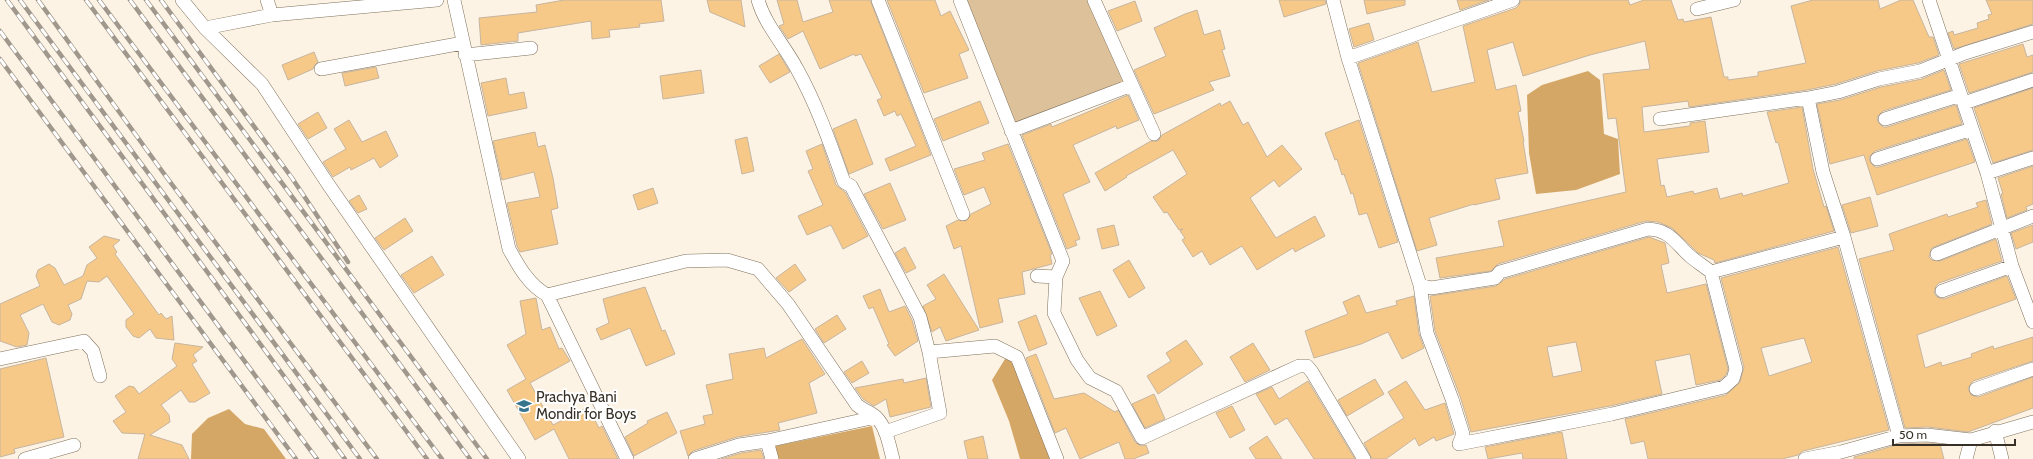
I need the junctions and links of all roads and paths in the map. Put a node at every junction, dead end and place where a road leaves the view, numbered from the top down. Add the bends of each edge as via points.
1 (182, 0) edge
2 (267, 0) edge
3 (437, 0) edge
4 (454, 0) edge
5 (758, 0) edge
6 (878, 0) edge
7 (960, 0) edge
8 (1094, 0) edge
9 (1333, 0) edge
10 (1513, 0) edge
11 (1734, 0) edge
12 (1928, 0) edge
13 (1697, 9) dead end
14 (272, 15) junction
15 (205, 28) junction
16 (2033, 32) edge
17 (531, 48) dead end
18 (464, 49) junction
19 (1348, 58) junction
20 (1949, 60) junction
21 (321, 69) dead end
22 (2033, 80) edge
23 (1132, 85) junction
24 (1808, 98) junction
25 (1962, 99) junction
26 (1660, 119) dead end
27 (1885, 119) dead end
28 (1972, 129) junction
29 (1011, 131) junction
30 (1154, 134) dead end
31 (2033, 158) edge
32 (1877, 159) dead end
33 (1988, 173) junction
34 (963, 214) dead end
35 (2033, 216) edge
36 (2001, 228) junction
37 (1844, 237) junction
38 (1937, 254) dead end
39 (2012, 266) junction
40 (1711, 272) junction
41 (1037, 276) dead end
42 (1056, 277) junction
43 (1420, 285) junction
44 (1942, 292) dead end
45 (547, 295) junction
46 (2033, 322) edge
47 (929, 352) junction
48 (0, 359) edge
49 (2033, 369) edge
50 (100, 376) dead end
51 (1976, 389) dead end
52 (876, 417) junction
53 (2033, 422) edge
54 (1995, 431) junction
55 (885, 432) junction
56 (1899, 436) junction
57 (1971, 440) junction
58 (768, 441) junction
59 (74, 445) dead end
60 (25, 459) edge
61 (519, 459) edge
62 (627, 459) edge
63 (695, 459) edge
64 (772, 459) edge
65 (893, 459) edge
66 (1057, 459) edge
67 (1364, 459) edge
68 (1805, 459) edge
69 (1966, 459) edge
70 (2002, 459) edge

1 - 15 street
2 - 14 street
3 - 14 street
4 - 18 street
5 - 47 street via 761,10 807,86 844,182 853,189 920,317
6 - 34 street
7 - 29 street
8 - 23 street
9 - 19 street
10 - 19 street
11 - 13 street
12 - 20 street
14 - 15 street
15 - 61 street via 262,84 328,184
16 - 20 street
17 - 18 street
18 - 21 street
18 - 45 street via 509,249 520,269 538,290
19 - 43 street
20 - 24 street via 1920,71
20 - 25 street
22 - 25 street
23 - 29 street
23 - 30 street
24 - 26 street
24 - 37 street via 1823,172
25 - 27 street
25 - 28 street
28 - 32 street
28 - 33 street
29 - 42 street via 1063,261
31 - 33 street
33 - 36 street
35 - 36 street
36 - 38 street
36 - 39 street
37 - 40 street
37 - 56 street
39 - 44 street
39 - 46 street
40 - 43 street via 1691,257 1672,236 1656,229 1648,229 1500,272 1495,278 1431,288
40 - 43 street via 1736,369 1733,379 1724,387 1612,414 1459,444 1463,434 1427,333
41 - 42 street
42 - 67 street via 1054,313 1077,360 1090,378 1116,390 1142,438 1299,366 1307,366
45 - 52 street via 686,261 727,260 758,269 788,304 857,405
45 - 62 street
47 - 55 street via 940,413
47 - 66 street via 995,346 1017,357
48 - 50 street via 84,341 93,351
49 - 51 street
52 - 55 street
52 - 58 street
53 - 54 street
54 - 57 street
54 - 70 street
55 - 65 street
56 - 57 street via 1927,435
56 - 68 street
57 - 69 street
58 - 63 street via 739,445
58 - 64 street
59 - 60 street

